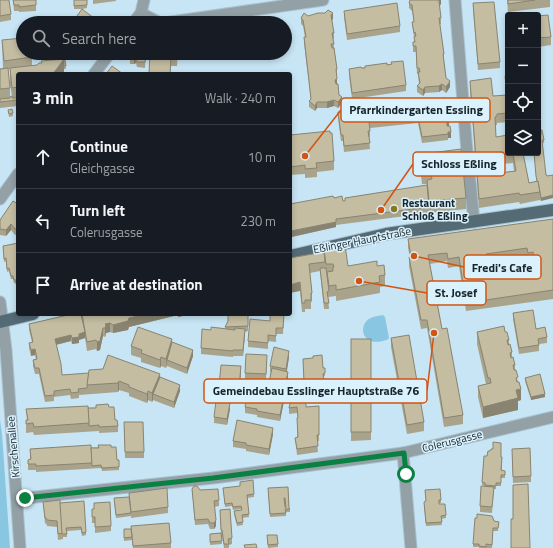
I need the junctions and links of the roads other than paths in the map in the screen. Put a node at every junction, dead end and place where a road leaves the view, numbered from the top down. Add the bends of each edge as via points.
1 (144, 0) edge
2 (323, 0) edge
3 (455, 0) edge
4 (141, 12) junction
5 (138, 16) edge
6 (148, 16) edge
7 (212, 16) edge
8 (105, 60) edge
9 (96, 72) edge
10 (16, 177) edge
11 (0, 198) edge
12 (553, 210) edge
13 (474, 222) junction
14 (292, 256) edge
15 (0, 302) edge
16 (25, 316) edge
17 (2, 322) edge
18 (553, 417) edge
19 (404, 453) junction
20 (17, 499) junction
21 (20, 548) edge
22 (411, 548) edge

1 - 4 street
2 - 7 street
3 - 13 street
4 - 5 street
4 - 6 street
8 - 9 street
10 - 11 street
12 - 13 main road, Eßlinger Hauptstraße
13 - 14 main road, Eßlinger Hauptstraße via 386,234
15 - 17 street, Kirschenallee
16 - 17 main road
17 - 20 street, Kirschenallee
18 - 19 street, Colerusgasse
19 - 20 street, Colerusgasse via 213,478
19 - 22 street
20 - 21 street, Kirschenallee

